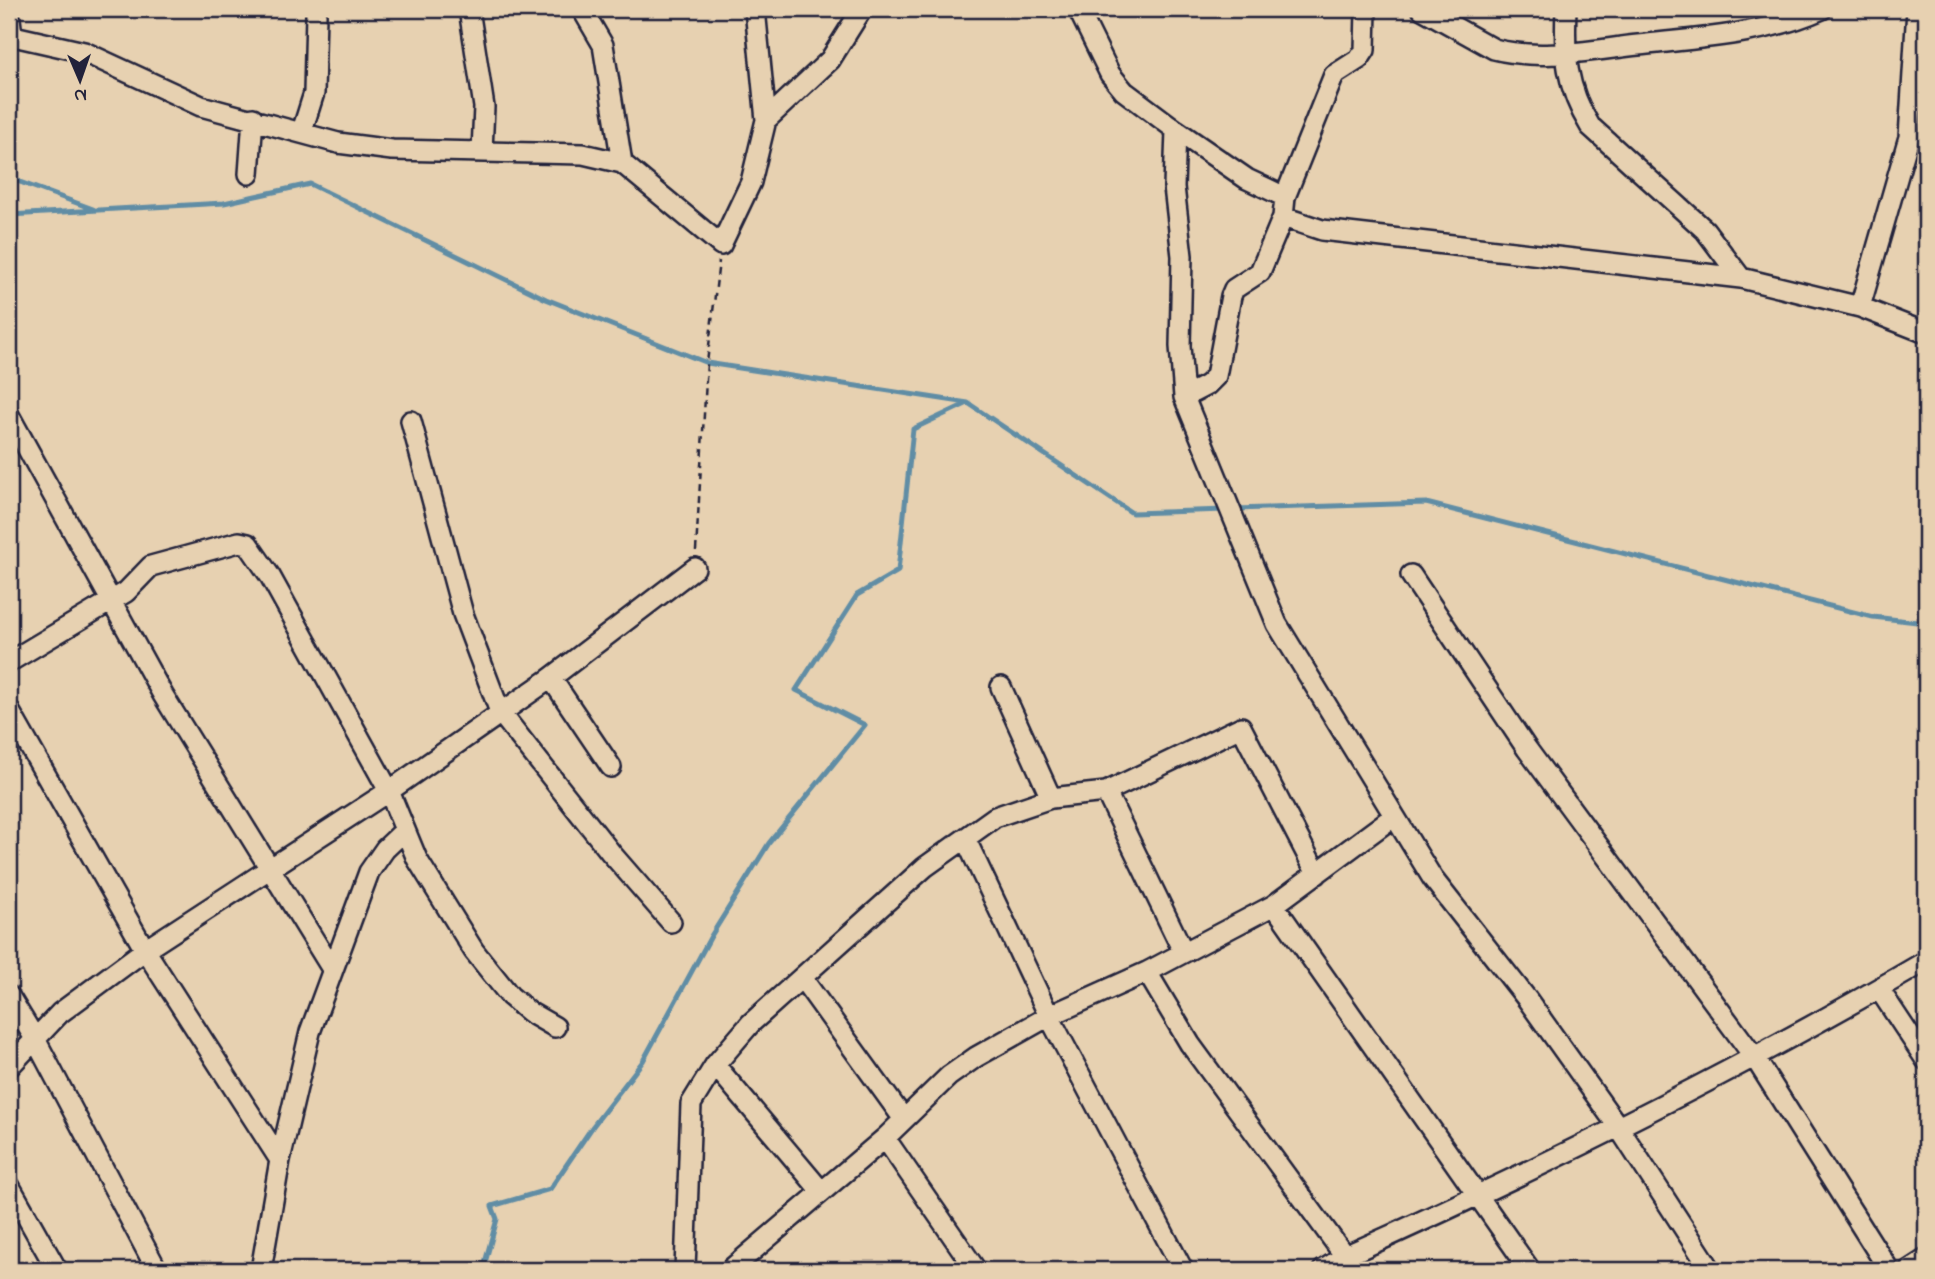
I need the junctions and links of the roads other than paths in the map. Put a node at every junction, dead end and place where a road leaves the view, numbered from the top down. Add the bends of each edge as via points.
1 (469, 9) edge
2 (582, 9) edge
3 (755, 9) edge
4 (862, 9) edge
5 (1078, 9) edge
6 (1366, 9) edge
7 (1422, 9) edge
8 (1566, 9) edge
9 (1822, 9) edge
10 (1917, 9) edge
11 (9, 11) edge
12 (316, 15) dead end
13 (11, 35) edge
14 (1564, 54) junction
15 (253, 118) junction
16 (766, 120) junction
17 (1176, 130) junction
18 (302, 131) junction
19 (482, 151) junction
20 (622, 163) junction
21 (248, 174) dead end
22 (1284, 207) junction
23 (1741, 278) junction
24 (1860, 307) junction
25 (1926, 333) edge
26 (1184, 397) junction
27 (9, 415) edge
28 (411, 421) dead end
29 (695, 568) road end
30 (1411, 575) dead end
31 (112, 598) junction
32 (9, 662) edge
33 (551, 678) junction
34 (1001, 687) dead end
35 (9, 710) edge
36 (500, 712) junction
37 (611, 768) dead end
38 (389, 791) junction
39 (1106, 792) junction
40 (1051, 798) junction
41 (1393, 817) junction
42 (403, 832) junction
43 (966, 840) junction
44 (270, 870) junction
45 (1317, 874) junction
46 (1274, 905) junction
47 (671, 922) dead end
48 (145, 950) junction
49 (1183, 951) junction
50 (1926, 961) edge
51 (332, 969) junction
52 (1147, 972) junction
53 (802, 978) junction
54 (1878, 989) junction
55 (9, 996) edge
56 (1049, 1016) junction
57 (555, 1027) dead end
58 (34, 1037) junction
59 (1755, 1058) junction
60 (1926, 1060) edge
61 (715, 1065) junction
62 (9, 1067) edge
63 (903, 1118) junction
64 (1619, 1128) junction
65 (884, 1138) junction
66 (280, 1160) junction
67 (9, 1185) edge
68 (821, 1191) junction
69 (1477, 1197) junction
70 (1926, 1259) edge
71 (1350, 1263) edge
72 (57, 1270) edge
73 (157, 1270) edge
74 (261, 1270) edge
75 (685, 1270) edge
76 (730, 1270) edge
77 (976, 1270) edge
78 (1183, 1270) edge
79 (1323, 1270) edge
80 (1530, 1270) edge
81 (1711, 1270) edge
82 (1889, 1270) edge
83 (1909, 1270) edge

1 - 19 street via 484,107
2 - 20 street via 603,46
3 - 16 street
4 - 16 street via 830,60
5 - 17 street via 1110,74 1124,91
6 - 22 street via 1365,50 1360,59 1334,75
7 - 14 street via 1494,49
8 - 14 street
9 - 14 street via 1737,33
10 - 24 street via 1909,137
11 - 13 street
12 - 18 street via 314,93
13 - 15 street via 84,52 188,101
14 - 23 street via 1578,107 1590,126 1705,230
15 - 18 street
15 - 21 street
16 - 20 street via 751,182 721,245
17 - 22 street
17 - 26 street via 1174,187 1182,256
18 - 19 street via 338,143 391,150
19 - 20 street via 583,154
22 - 23 street via 1322,230
22 - 26 street via 1260,272 1231,296 1216,376
23 - 24 street
24 - 25 street
26 - 41 street via 1278,624
27 - 31 street via 82,552
28 - 36 street via 463,614
29 - 33 street
30 - 59 street via 1527,749
31 - 32 street
31 - 38 street via 126,592 151,566 239,542 248,544
31 - 44 street via 163,695
33 - 36 street
33 - 37 street
34 - 40 street
35 - 48 street
36 - 38 street
36 - 47 street
38 - 42 street
38 - 44 street
39 - 40 street
39 - 45 street via 1241,727
39 - 49 street
40 - 43 street via 995,817
41 - 45 street
41 - 64 street via 1433,879
42 - 51 street via 369,872
42 - 57 street via 474,951 510,996
43 - 53 street via 925,867
43 - 56 street
44 - 48 street
44 - 51 street
45 - 46 street
46 - 49 street
46 - 69 street
48 - 58 street
48 - 66 street
49 - 52 street
50 - 54 street
51 - 66 street via 310,1032
52 - 56 street
52 - 71 street via 1189,1044
53 - 61 street via 751,1023
53 - 63 street
54 - 59 street
54 - 60 street
55 - 58 street
56 - 63 street via 976,1057
56 - 78 street
58 - 62 street
58 - 73 street
59 - 64 street
59 - 82 street
61 - 68 street
61 - 75 street via 691,1104
63 - 65 street
64 - 69 street
64 - 81 street
65 - 68 street
65 - 77 street
66 - 74 street
67 - 72 street
68 - 76 street
69 - 71 street
69 - 80 street
70 - 83 street
71 - 79 street

